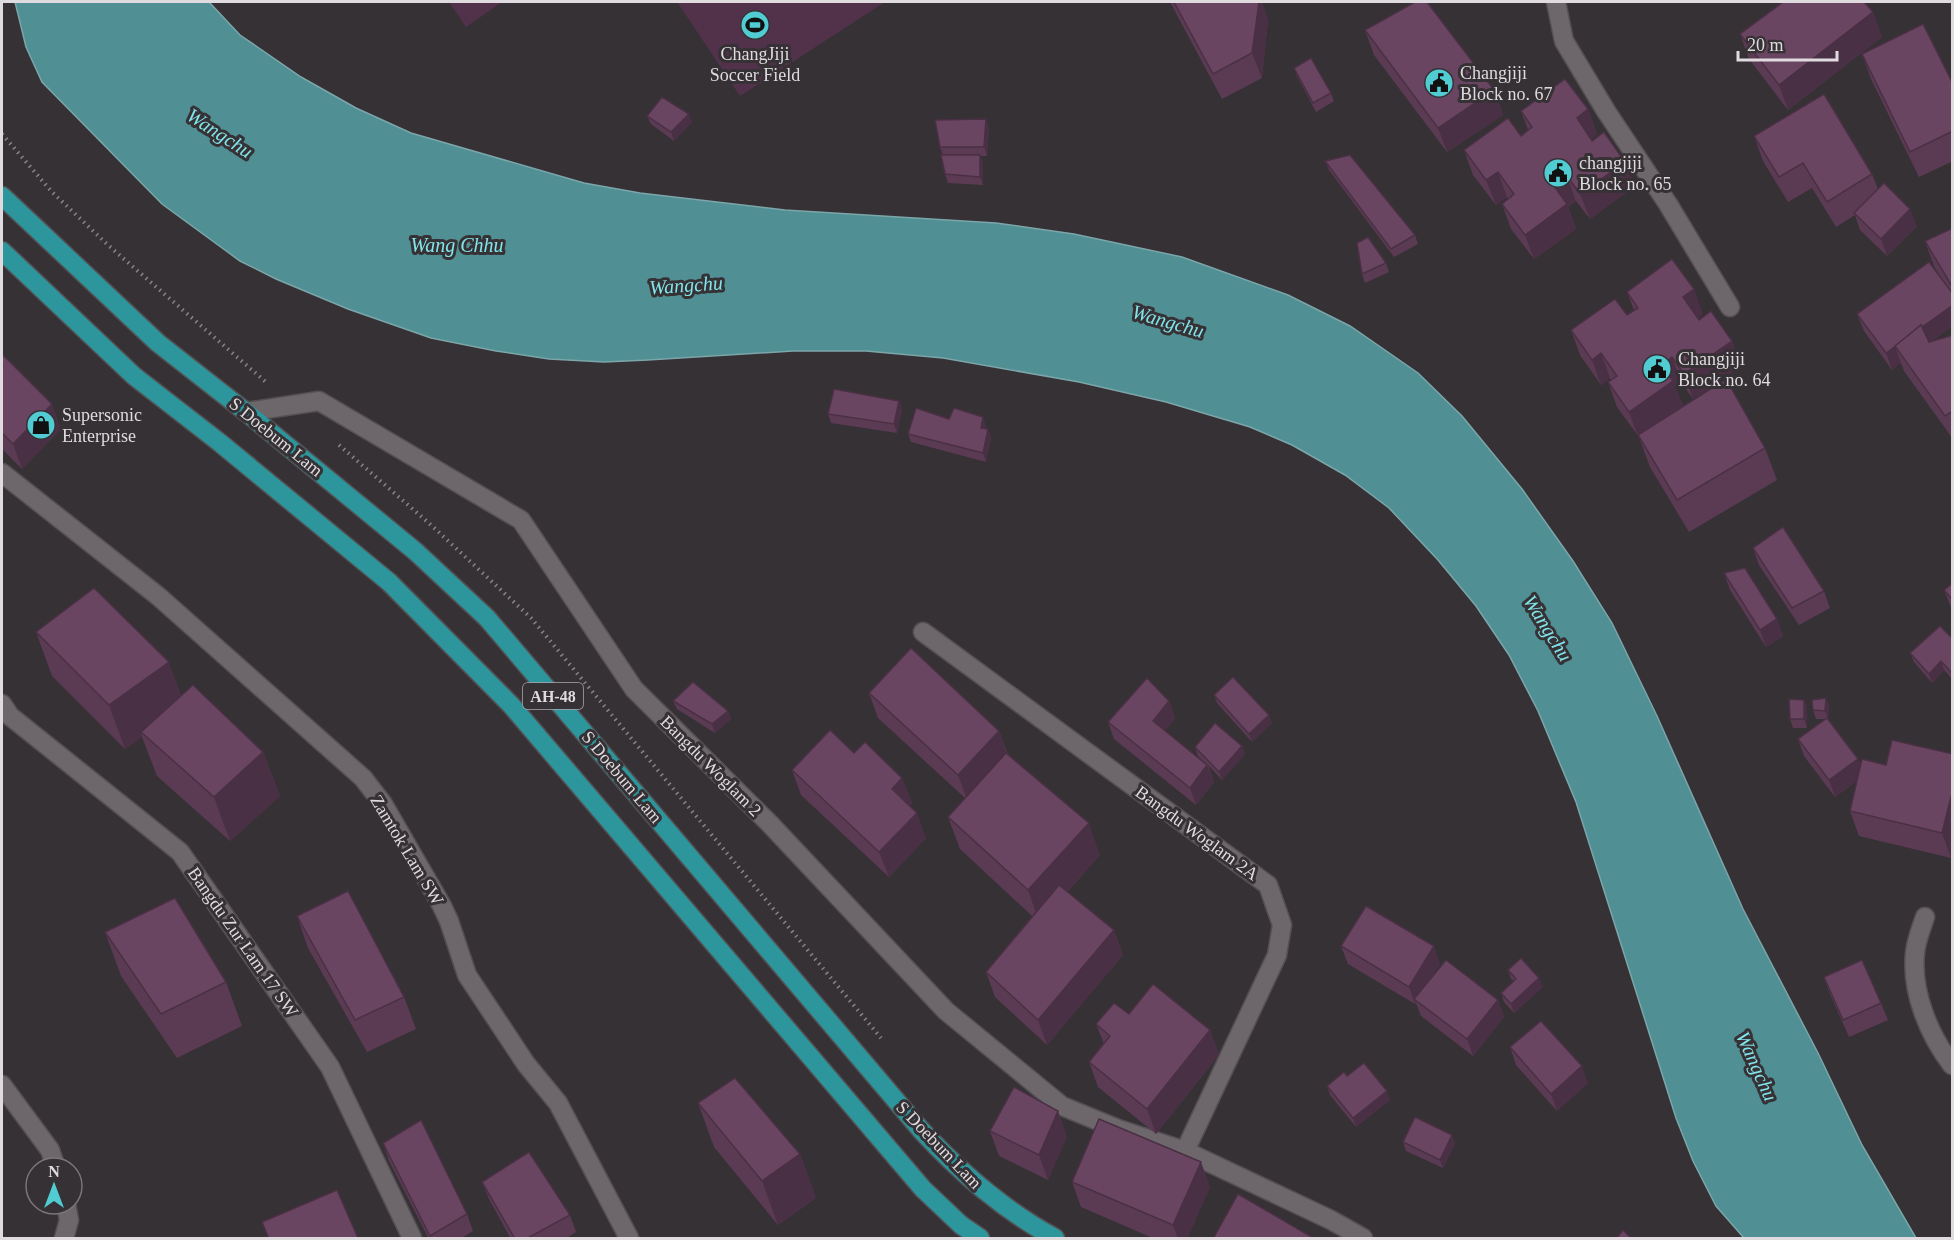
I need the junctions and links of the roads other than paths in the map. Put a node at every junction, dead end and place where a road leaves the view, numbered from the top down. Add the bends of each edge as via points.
1 (1556, 2) edge
2 (2, 195) edge
3 (2, 251) edge
4 (1730, 307) dead end
5 (246, 412) junction
6 (2, 473) edge
7 (923, 632) dead end
8 (2, 704) edge
9 (1925, 917) dead end
10 (1953, 1065) edge
11 (2, 1085) edge
12 (1185, 1151) junction
13 (52, 1156) edge
14 (68, 1216) edge
15 (64, 1238) edge
16 (412, 1239) edge
17 (629, 1239) edge
18 (980, 1239) edge
19 (1055, 1239) edge
20 (1363, 1239) edge

1 - 4 street via 1564,41
2 - 5 highway, S Doebum Lam / AH-48 via 158,344
3 - 18 highway, S Doebum Lam / AH-48 via 134,376 389,582 455,647 511,705 923,1189
5 - 12 street, Bangdu Woglam 2 via 319,400 521,520 634,689 770,824 946,1011 1062,1106
5 - 19 highway, S Doebum Lam / AH-48 via 415,551 487,618 921,1130 989,1196
6 - 17 street, Zamtok Lam SW via 158,596 363,778 383,804 442,906 467,975 526,1064 558,1103
7 - 12 street, Bangdu Woglam 2A via 1268,885 1282,925 1277,955
8 - 16 street, Bangdu Zur Lam 17 SW via 10,716 180,852 330,1067
9 - 10 street via 1915,952 1915,978 1925,1016 1939,1047
11 - 13 street
12 - 20 street, Bangdu Woglam 2
14 - 15 street

